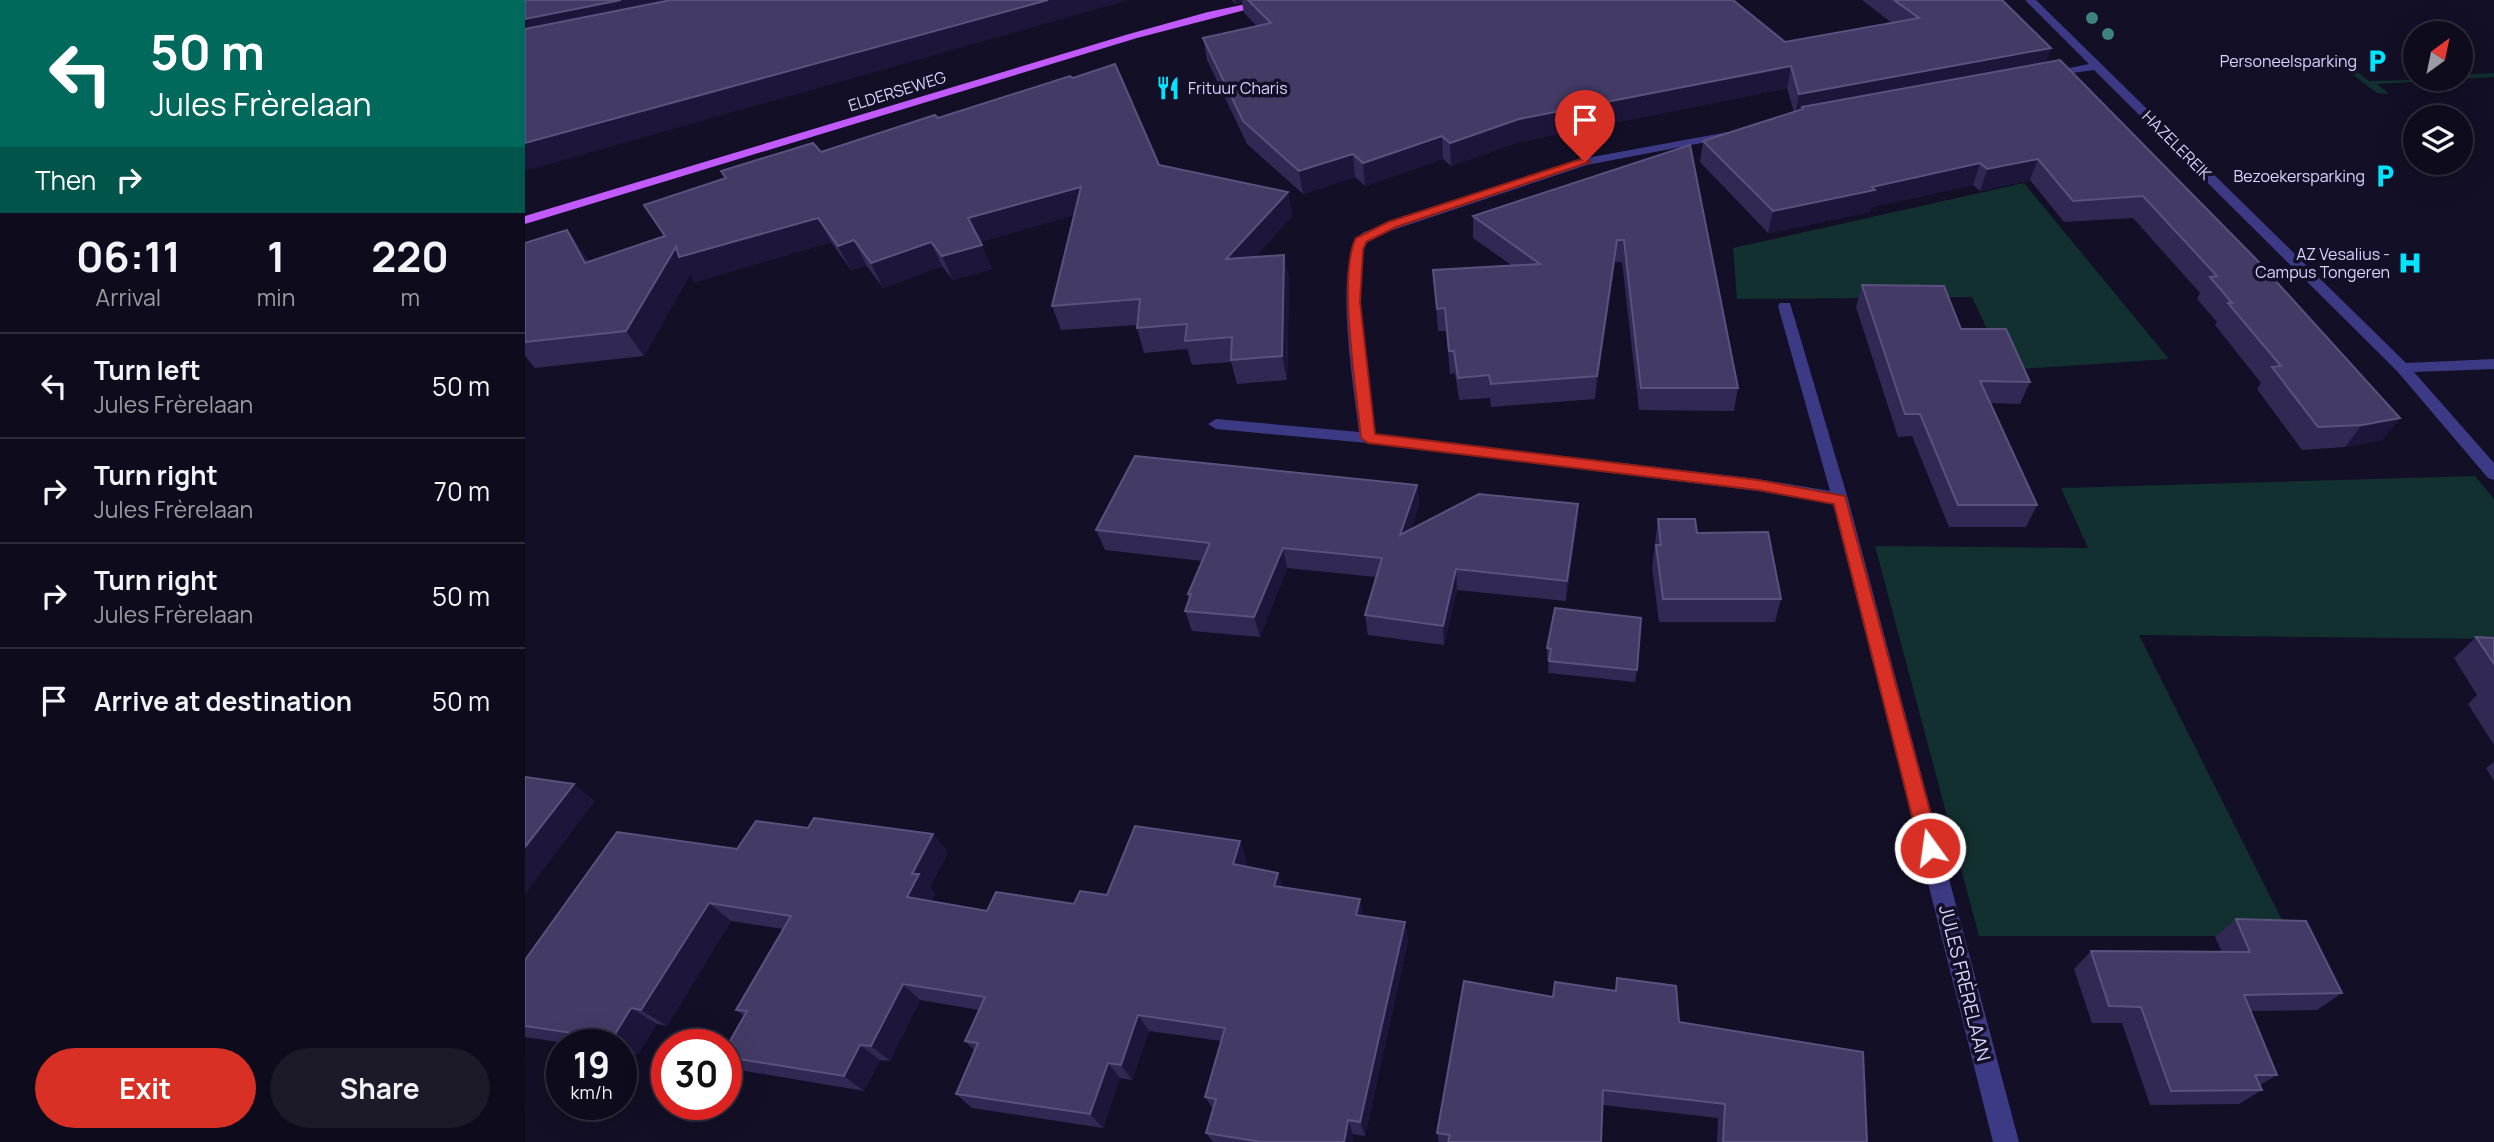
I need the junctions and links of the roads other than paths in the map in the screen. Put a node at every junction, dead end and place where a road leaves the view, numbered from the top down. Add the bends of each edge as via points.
1 (1279, 0) edge
2 (2031, 0) edge
3 (2097, 66) junction
4 (2036, 77) edge
5 (1759, 129) edge
6 (525, 220) edge
7 (1785, 306) dead end
8 (2494, 364) edge
9 (2402, 368) junction
10 (1216, 424) dead end
11 (1368, 438) junction
12 (2494, 474) edge
13 (1840, 499) junction
14 (2006, 1142) edge

1 - 6 main road, ELDERSEWEG via 1133,36
2 - 3 street, HAZELEREIK
3 - 4 street
3 - 9 street, HAZELEREIK
5 - 11 street via 1585,162 1376,231 1361,240 1354,302
7 - 13 street, JULES FRÈRELAAN
8 - 9 street
9 - 12 street, HAZELEREIK
10 - 11 street
11 - 13 street
13 - 14 street, JULES FRÈRELAAN

